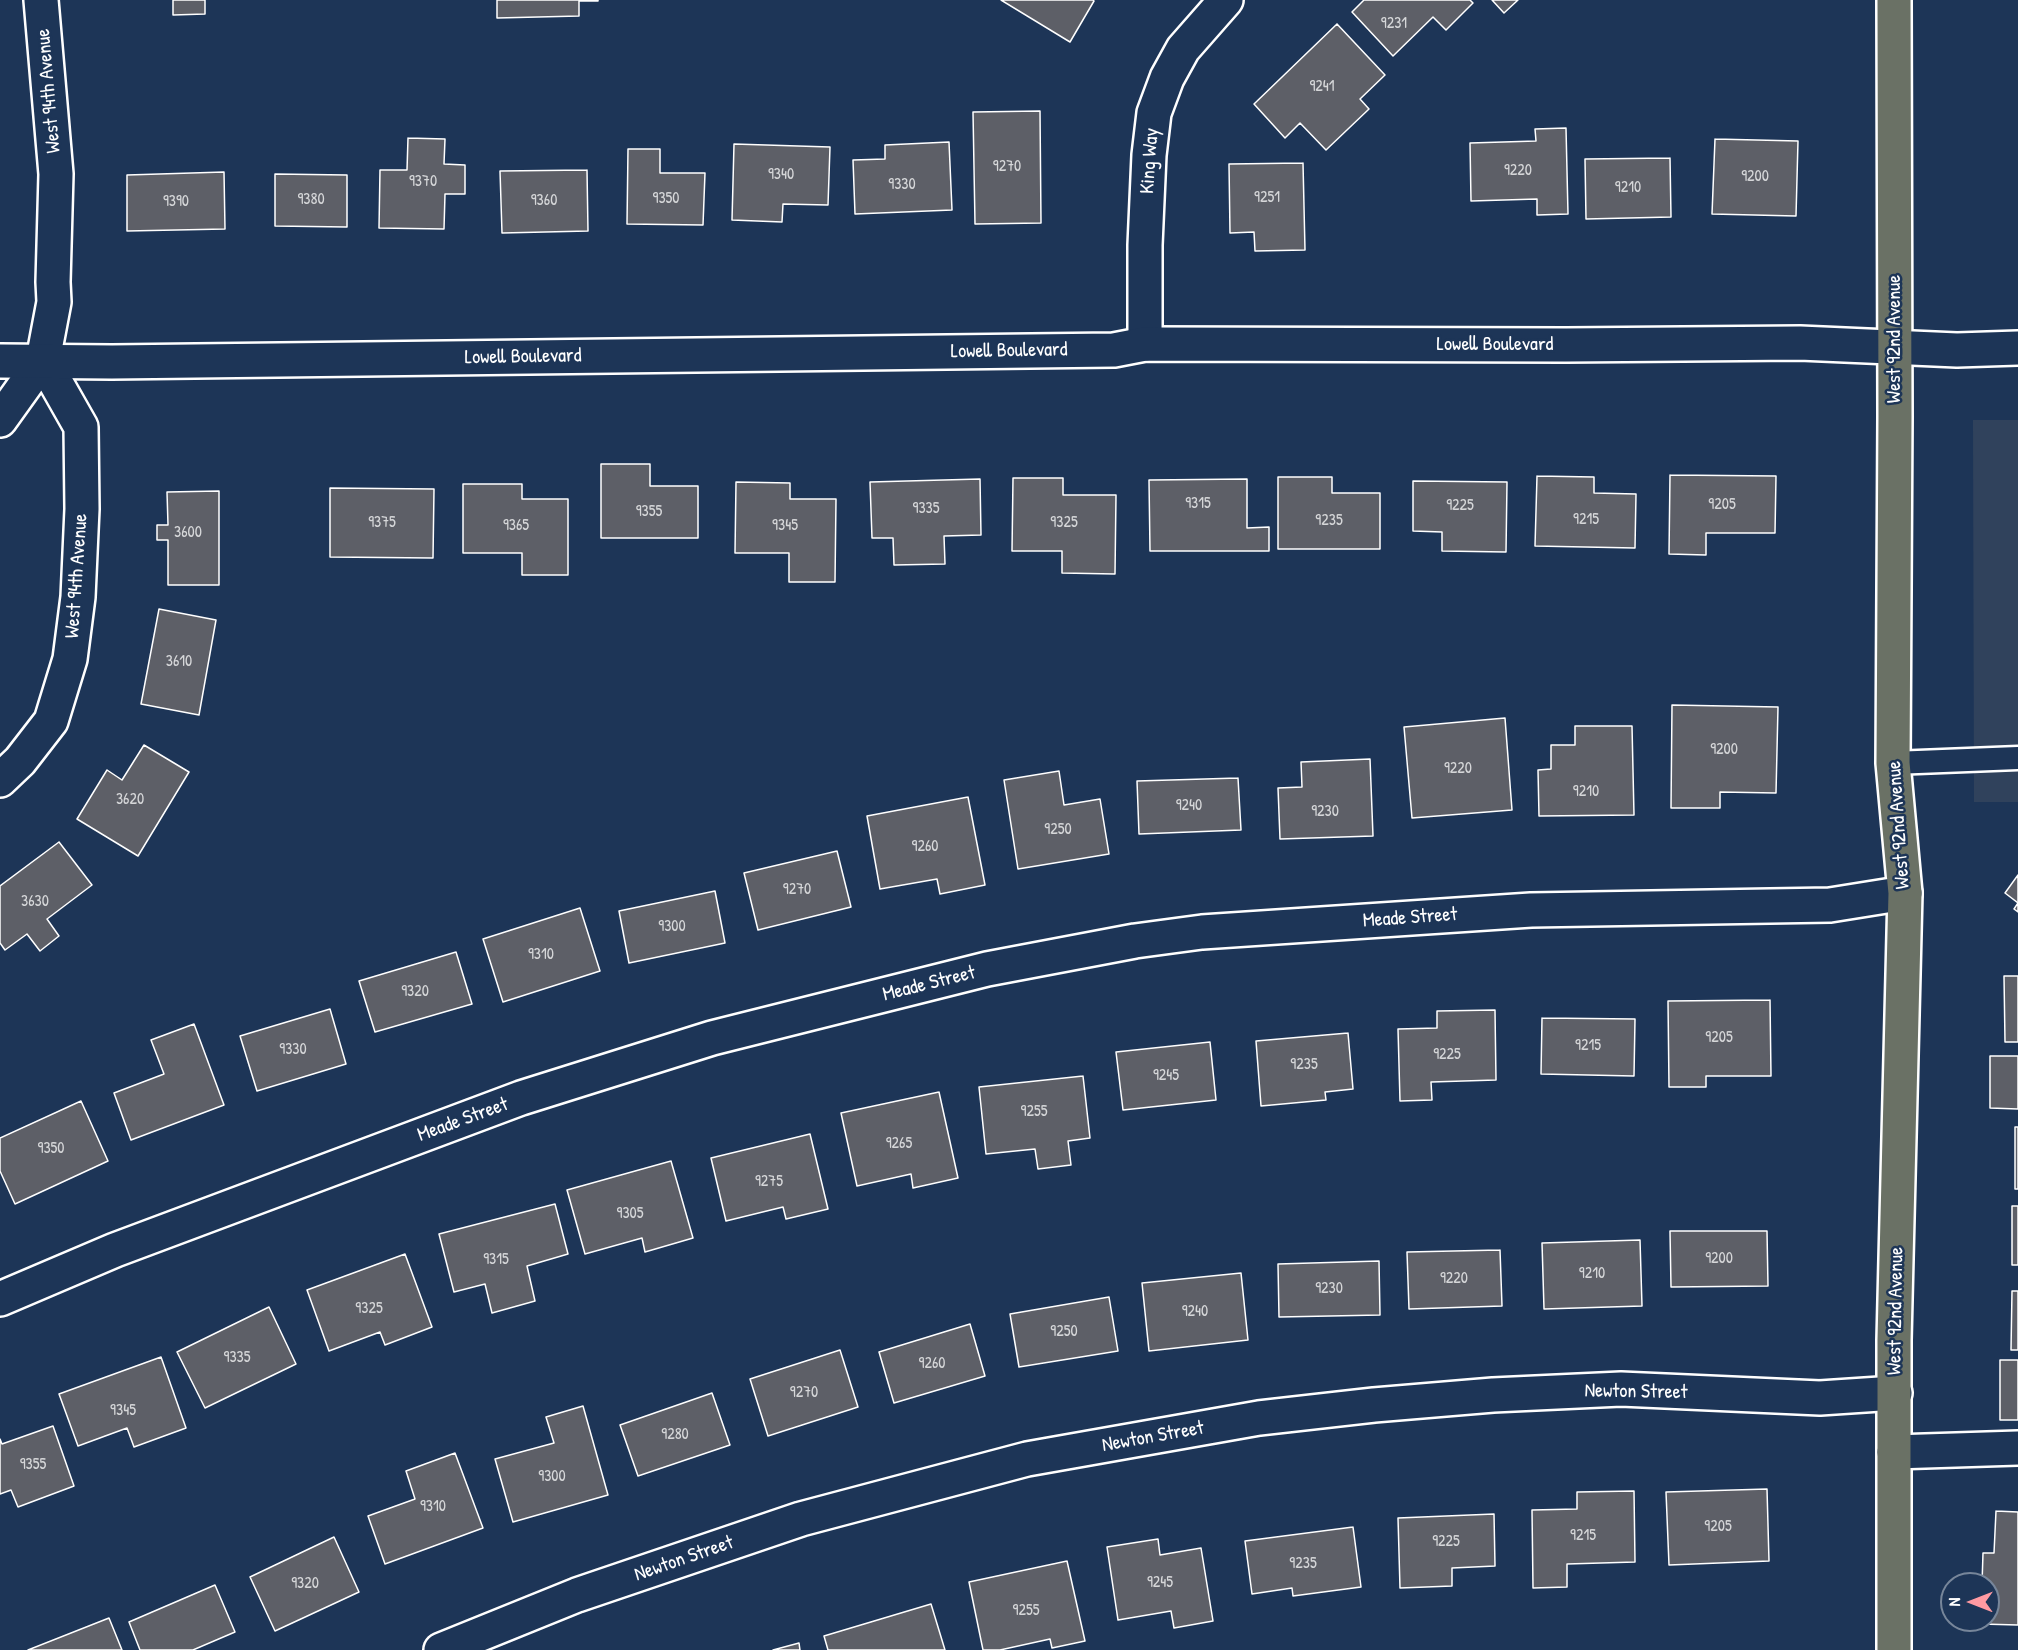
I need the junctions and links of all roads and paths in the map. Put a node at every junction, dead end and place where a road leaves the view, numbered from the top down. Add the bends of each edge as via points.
1 (42, 0) edge
2 (1226, 0) edge
3 (1894, 0) edge
4 (1145, 344) junction
5 (1894, 347) junction
6 (2018, 348) edge
7 (43, 360) junction
8 (0, 361) edge
9 (0, 420) edge
10 (2018, 758) edge
11 (1893, 763) junction
12 (0, 780) edge
13 (1905, 893) junction
14 (0, 1299) edge
15 (1895, 1393) junction
16 (2018, 1448) edge
17 (1894, 1452) junction
18 (441, 1650) edge
19 (1894, 1650) edge

1 - 7 street, West 94th Avenue via 56,174 54,302
2 - 4 street, King Way via 1183,49 1154,113 1146,222
3 - 5 main road, West 92nd Avenue
4 - 5 street, Lowell Boulevard via 1800,343
4 - 7 street, Lowell Boulevard via 1114,350
5 - 6 street, Lowell Boulevard
5 - 11 main road, West 92nd Avenue
7 - 8 street, Lowell Boulevard
7 - 9 street, West 94th Avenue
7 - 12 street, West 94th Avenue via 81,427 78,597 70,659 51,720
10 - 11 lane
11 - 13 main road, West 92nd Avenue
13 - 14 street, Meade Street via 1830,905 1531,910 1202,932 987,969 712,1038 521,1098 115,1250
13 - 15 main road, West 92nd Avenue
15 - 17 main road, West 92nd Avenue
15 - 18 street, Newton Street via 1820,1398 1621,1389 1493,1395 1259,1418 1027,1460 801,1519 577,1595
16 - 17 street
17 - 19 main road, West 92nd Avenue

